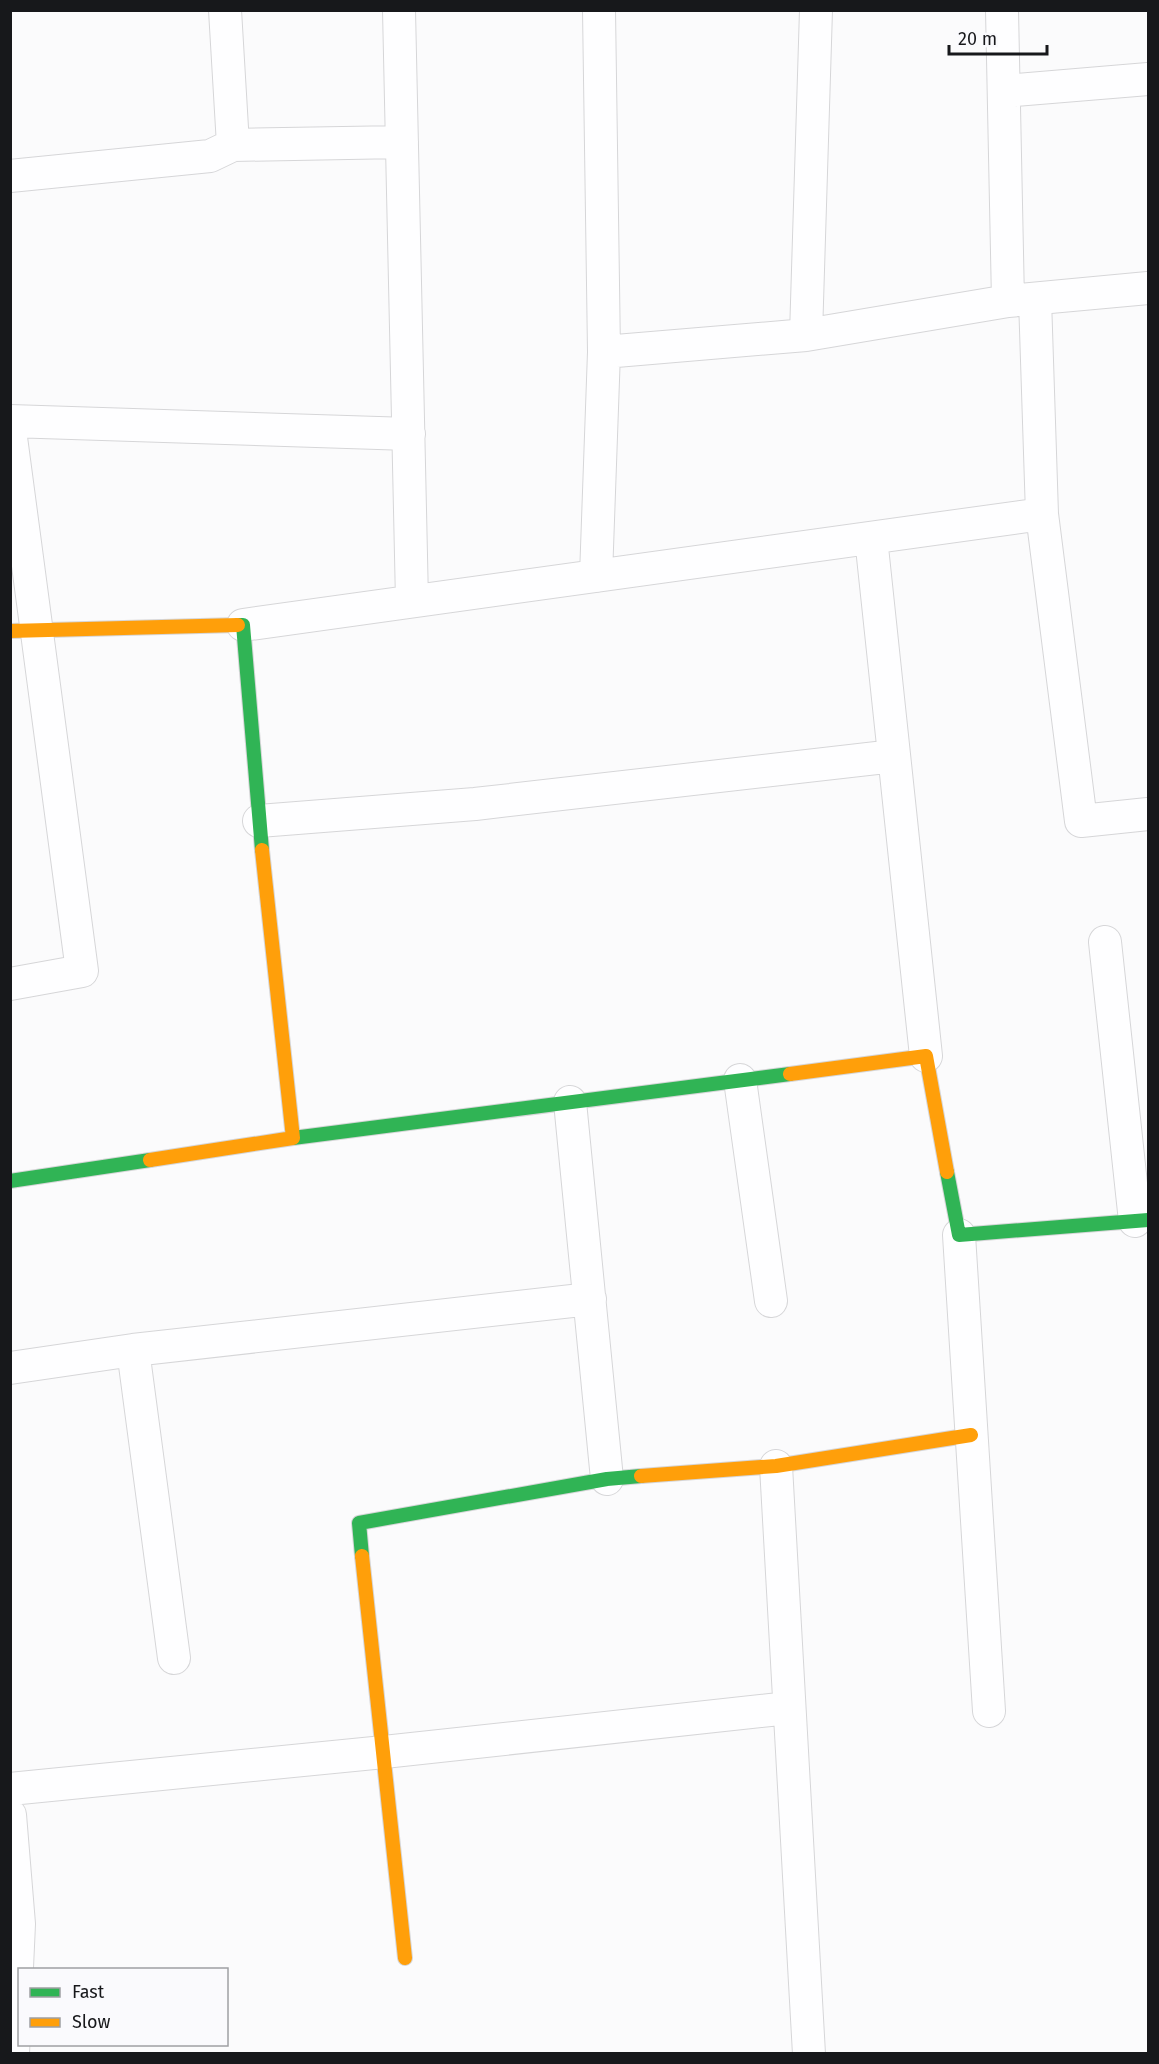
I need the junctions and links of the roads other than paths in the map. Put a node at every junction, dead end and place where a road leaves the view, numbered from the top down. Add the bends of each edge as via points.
1 (225, 10) edge
2 (399, 10) edge
3 (599, 10) edge
4 (816, 10) edge
5 (1002, 10) edge
6 (1149, 79) edge
7 (1004, 91) junction
8 (402, 142) junction
9 (233, 145) junction
10 (10, 176) edge
11 (1149, 288) edge
12 (1021, 300) junction
13 (806, 335) junction
14 (604, 352) junction
15 (10, 421) edge
16 (10, 430) edge
17 (410, 434) junction
18 (1042, 514) junction
19 (871, 537) junction
20 (596, 576) junction
21 (412, 601) junction
22 (243, 625) junction
23 (24, 631) edge
24 (894, 756) junction
25 (1149, 814) edge
26 (259, 821) junction
27 (1105, 942) dead end
28 (10, 984) edge
29 (926, 1056) junction
30 (740, 1080) junction
31 (570, 1102) junction
32 (293, 1138) junction
33 (10, 1180) edge
34 (1142, 1221) edge
35 (959, 1235) junction
36 (590, 1299) junction
37 (771, 1301) dead end
38 (133, 1350) junction
39 (10, 1368) edge
40 (971, 1435) junction
41 (776, 1466) junction
42 (607, 1479) junction
43 (174, 1658) dead end
44 (789, 1708) junction
45 (988, 1712) dead end
46 (384, 1752) junction
47 (10, 1789) edge
48 (10, 1815) edge
49 (15, 1924) edge
50 (405, 1958) dead end
51 (13, 2054) edge
52 (808, 2054) edge

1 - 9 street
2 - 8 street
3 - 14 street
4 - 13 street
5 - 7 street
6 - 7 street
7 - 12 street
8 - 9 street
8 - 17 street
9 - 10 street via 210,156
11 - 12 street
12 - 13 street
12 - 18 street
13 - 14 street
14 - 20 street
15 - 17 street
16 - 23 street
17 - 21 street
18 - 19 street
18 - 25 street via 1081,821
19 - 20 street
19 - 24 street
20 - 21 street
21 - 22 street
22 - 23 street
22 - 26 street
23 - 28 street via 82,971
24 - 26 street via 475,804
24 - 29 street
26 - 32 street
27 - 34 street
29 - 30 street
29 - 35 street
30 - 31 street
30 - 37 street
31 - 32 street
31 - 36 street
32 - 33 street
34 - 35 street
35 - 40 street
36 - 38 street
36 - 42 street
38 - 39 street
38 - 43 street
40 - 41 street
40 - 45 street
41 - 42 street
41 - 44 street
42 - 46 street via 359,1523
44 - 46 street
44 - 52 street
46 - 47 street
46 - 50 street
48 - 49 street
49 - 51 street

